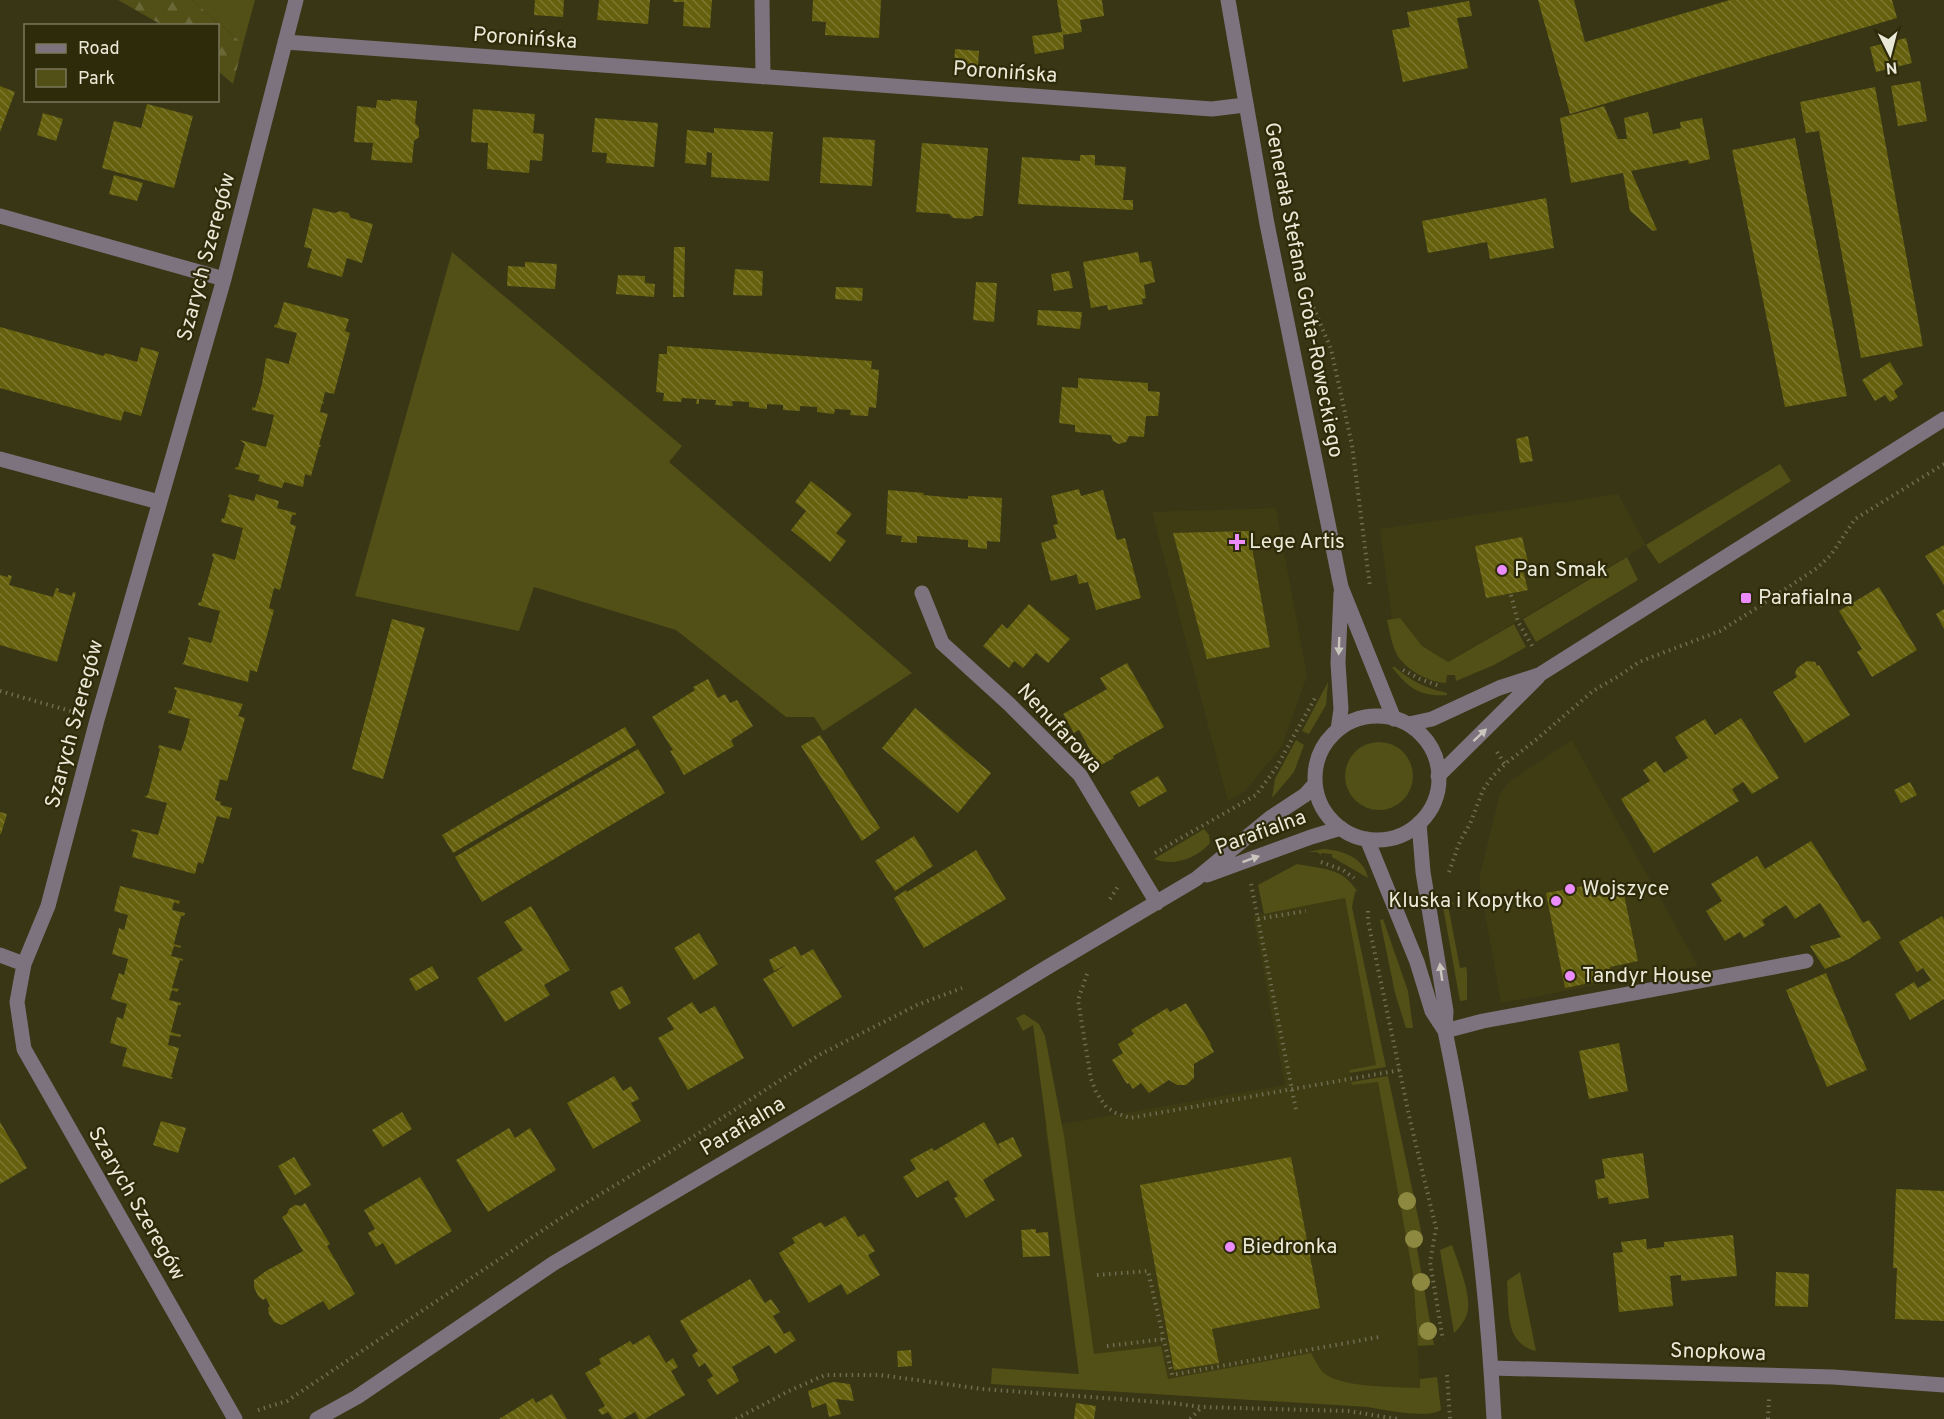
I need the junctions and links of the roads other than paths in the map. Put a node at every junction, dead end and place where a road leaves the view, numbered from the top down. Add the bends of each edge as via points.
1 (296, 0) edge
2 (762, 0) edge
3 (1228, 0) edge
4 (285, 42) junction
5 (763, 77) junction
6 (1245, 105) junction
7 (0, 216) edge
8 (224, 279) junction
9 (1944, 419) edge
10 (0, 459) edge
11 (159, 502) junction
12 (1341, 587) junction
13 (922, 593) dead end
14 (1539, 675) junction
15 (1394, 719) junction
16 (1409, 724) junction
17 (1338, 730) junction
18 (1438, 776) junction
19 (1315, 784) junction
20 (1419, 824) junction
21 (1341, 828) junction
22 (1367, 839) junction
23 (1196, 879) junction
24 (1156, 903) junction
25 (0, 955) edge
26 (1806, 961) dead end
27 (24, 964) junction
28 (1445, 1031) junction
29 (1491, 1368) junction
30 (1944, 1385) edge
31 (235, 1419) edge
32 (317, 1419) edge
33 (1494, 1419) edge

1 - 4 street, Szarych Szeregów
2 - 5 street
3 - 6 street, Generała Stefana Grota-Roweckiego
4 - 5 street, Poronińska
4 - 8 street, Szarych Szeregów
5 - 6 street, Poronińska via 1212,109
6 - 12 street, Generała Stefana Grota-Roweckiego
7 - 8 street
8 - 11 street, Szarych Szeregów
9 - 14 street
10 - 11 street
11 - 27 street, Szarych Szeregów via 48,906
12 - 15 street, Generała Stefana Grota-Roweckiego
12 -> 17 street, Generała Stefana Grota-Roweckiego
13 - 24 street, Nenufarowa via 942,643 1080,775
14 - 16 street via 1499,688 1432,719
18 -> 14 street
15 - 16 street
15 - 17 street via 1370,717
16 - 18 street via 1434,754
17 - 19 street via 1323,748
18 - 20 street via 1431,809
19 - 21 street via 1326,813
19 - 23 street, Parafialna
20 - 22 street via 1395,837
28 -> 20 street via 1446,1011
21 - 22 street
23 -> 21 street, Parafialna
22 - 28 street via 1417,962 1432,1011
23 - 24 street, Parafialna
24 - 32 street, Parafialna via 554,1263 357,1397
25 - 27 street
26 - 28 street
27 - 31 street, Szarych Szeregów via 17,1002 24,1049
28 - 29 street via 1475,1201
29 - 30 street, Snopkowa via 1822,1377
29 - 33 street

